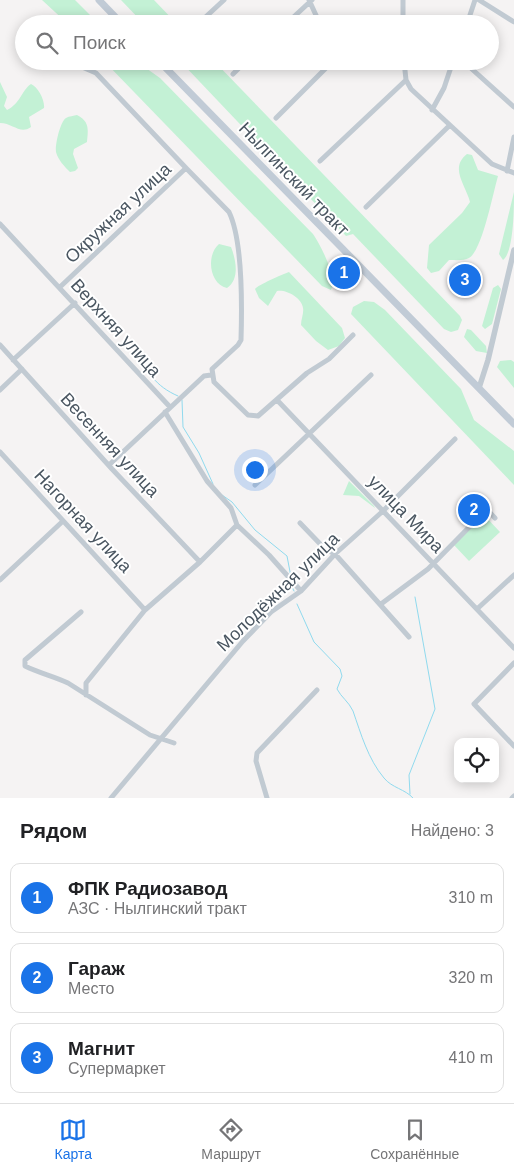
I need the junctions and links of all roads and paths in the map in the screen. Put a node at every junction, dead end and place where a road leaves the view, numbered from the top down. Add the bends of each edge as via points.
1 (99, 0) edge
2 (224, 0) edge
3 (403, 0) edge
4 (475, 0) edge
5 (479, 0) edge
6 (310, 1) edge
7 (113, 15) edge
8 (208, 15) edge
9 (295, 15) edge
10 (316, 15) edge
11 (403, 15) edge
12 (470, 15) edge
13 (514, 22) edge
14 (89, 70) edge
15 (167, 70) edge
16 (237, 70) edge
17 (324, 70) edge
18 (405, 70) edge
19 (450, 70) edge
20 (473, 70) edge
21 (233, 74) dead end
22 (406, 80) junction
23 (514, 107) edge
24 (432, 110) junction
25 (276, 118) dead end
26 (449, 126) junction
27 (514, 137) edge
28 (320, 161) dead end
29 (186, 168) junction
30 (507, 171) junction
31 (514, 173) edge
32 (366, 207) dead end
33 (0, 224) edge
34 (514, 250) edge
35 (507, 279) junction
36 (514, 279) edge
37 (60, 287) junction
38 (75, 304) junction
39 (353, 335) dead end
40 (0, 345) edge
41 (13, 360) junction
42 (22, 369) junction
43 (211, 375) junction
44 (371, 375) dead end
45 (479, 388) junction
46 (0, 390) edge
47 (277, 400) junction
48 (170, 408) junction
49 (165, 412) junction
50 (514, 424) edge
51 (309, 435) junction
52 (455, 439) dead end
53 (0, 452) edge
54 (109, 465) junction
55 (255, 485) dead end
56 (475, 497) dead end
57 (486, 510) junction
58 (383, 512) junction
59 (495, 518) dead end
60 (63, 521) junction
61 (300, 523) dead end
62 (238, 525) junction
63 (335, 554) junction
64 (200, 562) junction
65 (434, 563) junction
66 (514, 575) edge
67 (1, 577) edge
68 (301, 591) junction
69 (381, 604) junction
70 (477, 609) junction
71 (145, 610) junction
72 (80, 612) dead end
73 (409, 638) dead end
74 (514, 648) edge
75 (514, 664) edge
76 (316, 690) dead end
77 (86, 695) junction
78 (161, 740) junction
79 (174, 743) dead end
80 (514, 746) edge
81 (111, 798) edge
82 (267, 798) edge

1 - 7 main road
2 - 8 street
3 - 11 street
4 - 12 street
5 - 13 street
6 - 9 street
6 - 10 street
14 - 29 street, Окружная улица via 96,73
15 - 45 main road, Нылгинский тракт
16 - 21 street
17 - 25 street
18 - 22 street
19 - 24 street
20 - 23 street
22 - 24 street
22 - 28 street
24 - 26 street
26 - 30 street via 492,164
26 - 32 street
27 - 30 street
29 - 37 street, Окружная улица
29 - 43 street via 229,212 236,241 241,340 212,369
30 - 31 street
33 - 37 street, Верхняя улица
34 - 35 street
35 - 36 street
35 - 45 street
37 - 38 street, Верхняя улица
38 - 41 street
38 - 48 street, Верхняя улица
39 - 47 street via 329,359 307,373
40 - 41 street, Весенняя улица
41 - 42 street, Весенняя улица
42 - 46 street
42 - 54 street, Весенняя улица
43 - 47 street via 214,382 252,417 258,416
43 - 48 street via 204,376
44 - 51 street
45 - 50 main road, Нылгинский тракт
47 - 51 street, улица Мира
48 - 49 street
49 - 54 street
49 - 62 street via 207,481 231,508
51 - 55 street
51 - 58 street, улица Мира
52 - 58 street, Молодёжная улица
53 - 60 street, Нагорная улица
54 - 64 street, Весенняя улица
56 - 57 street
57 - 59 street
57 - 65 street
58 - 63 street, Молодёжная улица
58 - 65 street, улица Мира
60 - 67 street
60 - 71 street, Нагорная улица
61 - 63 street via 325,549
62 - 64 street
62 - 68 street
63 - 68 street, Молодёжная улица
63 - 69 street
64 - 71 street
65 - 69 street
65 - 70 street, улица Мира
66 - 70 street
68 - 78 street, Молодёжная улица via 271,612 243,641
69 - 73 street
70 - 74 street, улица Мира
71 - 77 street via 86,683
72 - 77 street via 25,660 25,666 68,683
75 - 80 street via 474,704
76 - 82 street via 257,753 256,761
77 - 78 street
78 - 79 street
78 - 81 street, Молодёжная улица

